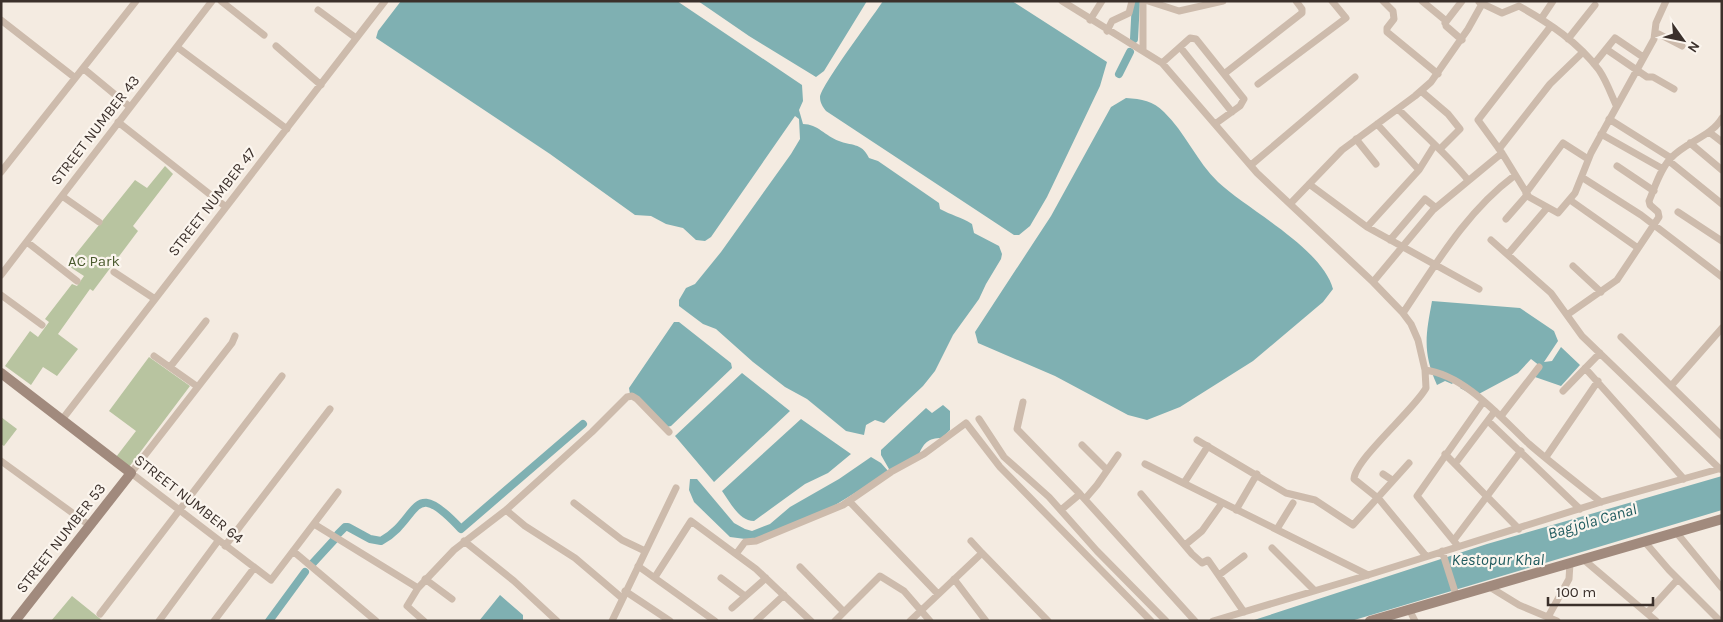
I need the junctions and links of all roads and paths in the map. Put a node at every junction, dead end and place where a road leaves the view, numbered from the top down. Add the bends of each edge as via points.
1 (136, 1) edge
2 (212, 1) edge
3 (221, 1) edge
4 (385, 1) edge
5 (1062, 1) edge
6 (1102, 1) edge
7 (1132, 1) edge
8 (1143, 1) edge
9 (1148, 1) edge
10 (1223, 1) edge
11 (1296, 1) edge
12 (1332, 1) edge
13 (1383, 1) edge
14 (1422, 1) edge
15 (1462, 1) edge
16 (1553, 1) edge
17 (1666, 1) edge
18 (1480, 2) edge
19 (1595, 5) dead end
20 (318, 10) dead end
21 (1541, 19) junction
22 (1, 20) edge
23 (1090, 20) junction
24 (1445, 23) junction
25 (1551, 26) junction
26 (1107, 31) junction
27 (1655, 32) junction
28 (264, 35) dead end
29 (356, 38) junction
30 (1568, 39) junction
31 (1462, 40) junction
32 (276, 46) dead end
33 (1682, 46) dead end
34 (177, 47) junction
35 (1180, 47) junction
36 (1606, 49) junction
37 (1143, 50) junction
38 (1583, 52) junction
39 (1643, 57) junction
40 (1162, 63) junction
41 (1594, 64) junction
42 (84, 69) junction
43 (1636, 70) junction
44 (1224, 74) junction
45 (1438, 74) junction
46 (74, 77) junction
47 (1355, 77) dead end
48 (1258, 84) dead end
49 (322, 85) junction
50 (1674, 89) dead end
51 (1421, 91) junction
52 (1616, 105) junction
53 (130, 107) junction
54 (1398, 109) junction
55 (1232, 112) junction
56 (1722, 118) edge
57 (1609, 119) junction
58 (118, 122) junction
59 (1215, 124) junction
60 (1377, 124) junction
61 (287, 128) junction
62 (1709, 132) junction
63 (1601, 134) junction
64 (1356, 139) junction
65 (1722, 142) edge
66 (1690, 143) junction
67 (1437, 148) junction
68 (1501, 151) junction
69 (1588, 159) junction
70 (1670, 159) junction
71 (1376, 164) dead end
72 (1250, 165) junction
73 (1617, 166) dead end
74 (1663, 169) junction
75 (1419, 170) junction
76 (1722, 170) edge
77 (1, 172) edge
78 (1514, 176) junction
79 (1583, 178) junction
80 (1468, 180) junction
81 (1308, 184) junction
82 (1654, 191) junction
83 (1526, 194) junction
84 (62, 196) junction
85 (1570, 200) junction
86 (1290, 204) junction
87 (1722, 204) edge
88 (226, 207) junction
89 (1435, 207) junction
90 (1547, 208) junction
91 (1678, 212) dead end
92 (1506, 218) dead end
93 (100, 222) dead end
94 (1654, 224) junction
95 (1368, 227) junction
96 (1390, 240) junction
97 (1491, 240) dead end
98 (1722, 241) edge
99 (27, 242) junction
100 (1402, 246) junction
101 (1638, 248) junction
102 (1508, 254) junction
103 (1435, 266) junction
104 (1573, 266) dead end
105 (114, 272) dead end
106 (1, 275) edge
107 (1722, 276) edge
108 (77, 281) dead end
109 (1373, 282) junction
110 (1479, 290) dead end
111 (1600, 292) junction
112 (1, 295) edge
113 (155, 299) junction
114 (1403, 314) junction
115 (1567, 314) junction
116 (206, 321) dead end
117 (42, 325) dead end
118 (1722, 328) edge
119 (235, 336) dead end
120 (1621, 337) dead end
121 (1600, 352) junction
122 (154, 356) dead end
123 (170, 367) junction
124 (1539, 367) dead end
125 (1585, 368) junction
126 (1426, 370) junction
127 (1, 373) edge
128 (282, 376) dead end
129 (1598, 381) junction
130 (1671, 386) junction
131 (198, 387) junction
132 (1563, 391) dead end
133 (1023, 402) dead end
134 (1483, 402) junction
135 (330, 409) dead end
136 (1495, 411) junction
137 (1502, 416) junction
138 (979, 419) dead end
139 (1488, 420) junction
140 (61, 421) junction
141 (669, 432) dead end
142 (1722, 436) edge
143 (1196, 440) dead end
144 (1082, 445) dead end
145 (1208, 446) junction
146 (1521, 451) junction
147 (1118, 454) dead end
148 (1445, 454) junction
149 (1546, 457) junction
150 (1, 461) edge
151 (1408, 463) dead end
152 (1145, 464) dead end
153 (1455, 464) junction
154 (1721, 469) edge
155 (1107, 470) junction
156 (131, 474) junction
157 (1257, 474) junction
158 (1383, 474) dead end
159 (1684, 479) junction
160 (1392, 480) junction
161 (1184, 483) junction
162 (676, 488) dead end
163 (338, 492) dead end
164 (1141, 494) dead end
165 (1488, 495) junction
166 (1083, 497) junction
167 (1377, 497) junction
168 (849, 501) junction
169 (1600, 502) junction
170 (574, 503) dead end
171 (1222, 503) junction
172 (1293, 503) dead end
173 (1580, 509) junction
174 (506, 510) junction
175 (1061, 510) junction
176 (1236, 510) junction
177 (178, 511) junction
178 (1722, 519) edge
179 (314, 524) junction
180 (89, 526) junction
181 (1276, 529) junction
182 (1519, 529) junction
183 (1676, 532) junction
184 (218, 541) junction
185 (971, 541) dead end
186 (1644, 541) junction
187 (464, 542) junction
188 (1456, 543) junction
189 (1185, 545) junction
190 (225, 546) junction
191 (1272, 548) dead end
192 (294, 551) junction
193 (645, 551) junction
194 (1442, 551) junction
195 (982, 552) junction
196 (736, 554) junction
197 (1244, 556) dead end
198 (1426, 556) junction
199 (1583, 559) junction
200 (1570, 563) junction
201 (638, 566) junction
202 (800, 567) dead end
203 (254, 568) junction
204 (1368, 575) junction
205 (1219, 576) junction
206 (655, 578) junction
207 (721, 578) dead end
208 (766, 578) junction
209 (425, 579) junction
210 (954, 579) junction
211 (1678, 579) junction
212 (1487, 586) junction
213 (418, 588) junction
214 (1722, 588) edge
215 (625, 590) junction
216 (1314, 590) junction
217 (1454, 590) junction
218 (938, 594) junction
219 (784, 595) junction
220 (745, 596) junction
221 (622, 598) junction
222 (452, 599) dead end
223 (732, 608) dead end
224 (1409, 609) junction
225 (922, 610) junction
226 (844, 612) junction
227 (1244, 612) junction
228 (1647, 613) junction
229 (100, 614) dead end
230 (1396, 617) edge
231 (1548, 617) junction
232 (807, 619) edge
233 (15, 621) edge
234 (159, 621) edge
235 (214, 621) edge
236 (376, 621) edge
237 (424, 621) edge
238 (557, 621) edge
239 (612, 621) edge
240 (670, 621) edge
241 (715, 621) edge
242 (756, 621) edge
243 (835, 621) edge
244 (910, 621) edge
245 (930, 621) edge
246 (986, 621) edge
247 (1048, 621) edge
248 (1151, 621) edge
249 (1166, 621) edge
250 (1195, 621) edge
251 (1213, 621) edge
252 (1370, 621) edge
253 (1415, 621) edge
254 (1558, 621) edge
255 (1656, 621) edge
256 (1720, 621) edge

1 - 42 street
2 - 34 street, STREET NUMBER 43
3 - 28 street
4 - 29 street, STREET NUMBER 47
5 - 23 street
6 - 23 street
7 - 26 street via 1130,13 1112,21
8 - 37 street
9 - 10 street via 1179,11
11 - 44 street via 1302,13
12 - 48 street via 1346,18
13 - 45 street via 1393,12 1394,20 1387,32
14 - 24 street
15 - 24 street
16 - 21 street
17 - 27 street
18 - 21 street via 1502,14 1519,6
18 - 31 street
19 - 30 street
20 - 29 street
21 - 25 street
22 - 46 street
23 - 26 street
24 - 31 street
25 - 30 street
25 - 68 street via 1478,118
26 - 37 street
27 - 33 street
27 - 39 street
29 - 49 street, STREET NUMBER 47
30 - 38 street
31 - 45 street
32 - 49 street
34 - 53 street, STREET NUMBER 43
34 - 61 street
35 - 40 street
35 - 44 street via 1194,38
35 - 55 street
36 - 39 street via 1616,38
36 - 41 street
36 - 43 street
37 - 40 street
38 - 41 street
38 - 68 street via 1550,84
39 - 43 street
40 - 59 street
41 - 52 street
42 - 46 street
42 - 53 street
43 - 50 street
43 - 52 street
44 - 55 street via 1244,100
45 - 51 street
46 - 77 street
47 - 72 street
49 - 61 street, STREET NUMBER 47
51 - 54 street
51 - 67 street via 1460,128
52 - 57 street
53 - 58 street, STREET NUMBER 43
54 - 60 street
54 - 67 street
55 - 59 street
56 - 62 street
57 - 63 street
57 - 70 street
58 - 84 street, STREET NUMBER 43
58 - 88 street
59 - 72 street
60 - 64 street
60 - 75 street
61 - 88 street, STREET NUMBER 47
62 - 65 street
62 - 66 street
63 - 69 street
63 - 74 street
64 - 71 street
64 - 81 street
66 - 70 street
66 - 76 street
67 - 75 street
67 - 80 street
68 - 78 street
68 - 80 street
69 - 79 street
69 - 83 street via 1563,143
70 - 74 street
70 - 87 street
72 - 86 street
73 - 82 street
74 - 82 street
75 - 95 street
78 - 83 street
78 - 103 street via 1468,218
79 - 85 street
79 - 94 street
80 - 89 street
81 - 86 street
81 - 95 street
82 - 94 street via 1650,204 1660,214
83 - 90 street
83 - 92 street
84 - 93 street
84 - 99 street, STREET NUMBER 43
85 - 90 street via 1558,213
85 - 101 street
86 - 109 street
88 - 113 street, STREET NUMBER 47
89 - 96 street via 1425,199
89 - 100 street
90 - 102 street
91 - 98 street
94 - 101 street
94 - 107 street
95 - 96 street
96 - 100 street
97 - 102 street
99 - 106 street, STREET NUMBER 43
99 - 108 street
100 - 103 street
100 - 109 street
101 - 111 street via 1617,280
102 - 115 street via 1551,293
103 - 110 street
103 - 114 street
104 - 111 street
105 - 113 street
109 - 114 street
111 - 115 street
112 - 117 street
113 - 140 street, STREET NUMBER 47
114 - 126 street via 1414,330
115 - 121 street via 1580,333
116 - 123 street
118 - 130 street
119 - 131 street
120 - 130 street
121 - 125 street
121 - 154 street
122 - 123 street
123 - 131 street
124 - 137 street
125 - 129 street
125 - 132 street
126 - 134 street via 1443,374
126 - 167 street via 1424,392 1354,476
127 - 140 street, STREET NUMBER 64
128 - 177 street
129 - 149 street
129 - 159 street
130 - 142 street
131 - 156 street
133 - 166 street via 1016,429
134 - 136 street
134 - 148 street
135 - 190 street
136 - 137 street
136 - 139 street
137 - 149 street
138 - 175 street via 1004,457
139 - 146 street
139 - 153 street
140 - 156 street, STREET NUMBER 64
141 - 174 street via 637,399 627,397
143 - 145 street
144 - 155 street
145 - 157 street
145 - 161 street
146 - 165 street
146 - 173 street
147 - 155 street
148 - 153 street
148 - 188 street via 1417,497
149 - 169 street
150 - 180 street
151 - 160 street
152 - 161 street
153 - 165 street
154 - 159 street
155 - 166 street
156 - 177 street, STREET NUMBER 64
156 - 180 street, STREET NUMBER 53
157 - 167 street via 1286,493 1315,500 1352,524
157 - 176 street
158 - 160 street
159 - 169 street
160 - 167 street
161 - 171 street
162 - 193 street
163 - 179 street, STREET NUMBER 64
164 - 189 street
165 - 182 street
165 - 188 street
166 - 175 street
166 - 250 street
167 - 198 street
168 - 196 street via 802,524 745,542
168 - 218 street
168 - 248 street via 968,424 1000,467
169 - 173 street
170 - 193 street via 622,540
171 - 176 street
171 - 189 street via 1202,530
172 - 181 street
173 - 182 street
174 - 187 street
174 - 221 street via 575,558
175 - 249 street
176 - 181 street
177 - 184 street, STREET NUMBER 64
177 - 229 street
178 - 183 street
179 - 192 street, STREET NUMBER 64
179 - 213 street
180 - 233 street, STREET NUMBER 53
181 - 204 street
182 - 188 street
183 - 186 street
183 - 214 street
184 - 190 street, STREET NUMBER 64
184 - 234 street
185 - 195 street
186 - 199 street
186 - 211 street
187 - 209 street
187 - 238 street via 514,581
188 - 194 street
189 - 205 street via 1201,562 1207,560
190 - 203 street, STREET NUMBER 64
191 - 216 street
192 - 203 street, STREET NUMBER 64 via 271,580
192 - 236 street
193 - 201 street
194 - 198 street
194 - 217 street
195 - 210 street
195 - 247 street
196 - 206 street via 691,521
196 - 208 street
197 - 205 street
198 - 204 street
199 - 200 street
199 - 228 street
200 - 212 street
200 - 231 street via 1568,579
201 - 206 street
201 - 215 street
202 - 226 street
203 - 235 street
204 - 216 street
205 - 227 street
206 - 241 street
207 - 220 street
208 - 219 street
208 - 220 street
209 - 213 street
209 - 222 street
210 - 218 street
210 - 246 street
211 - 228 street
211 - 256 street
212 - 217 street
212 - 231 street
213 - 237 street via 407,606
215 - 221 street
215 - 240 street
216 - 227 street
217 - 224 street
218 - 225 street
219 - 232 street
219 - 242 street
220 - 223 street
221 - 239 street
224 - 230 street
224 - 253 street
225 - 226 street via 904,591 880,576
225 - 244 street
225 - 245 street
226 - 243 street
227 - 251 street
228 - 255 street
230 - 252 street
231 - 254 street

